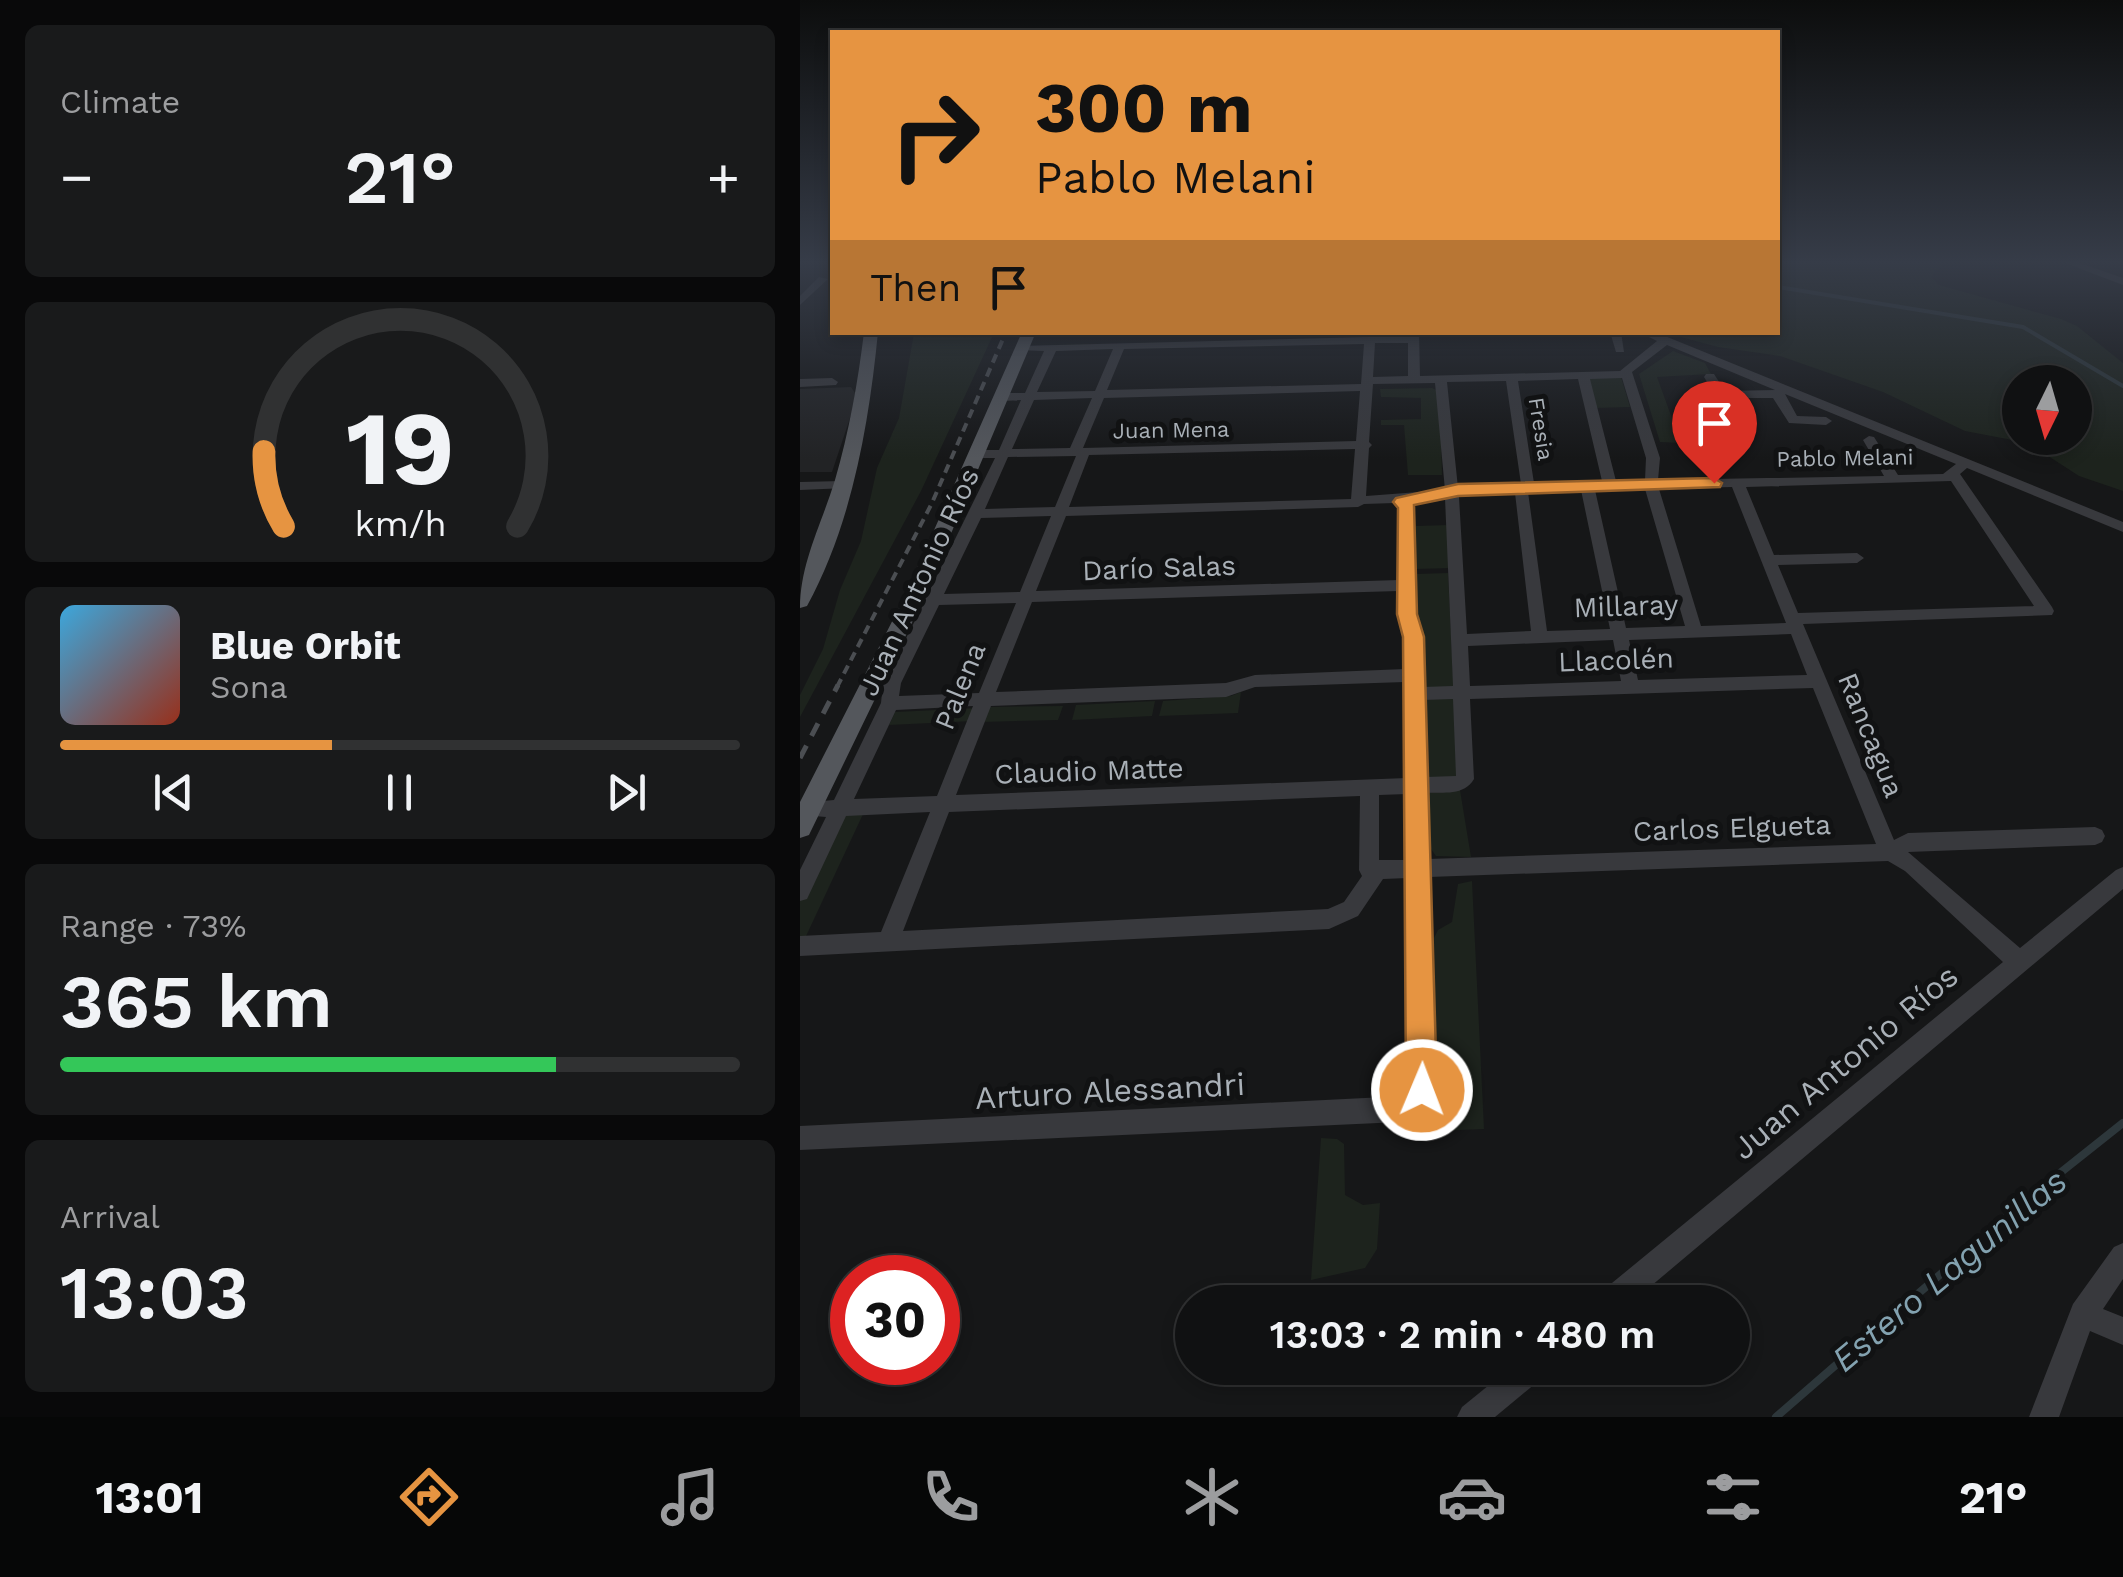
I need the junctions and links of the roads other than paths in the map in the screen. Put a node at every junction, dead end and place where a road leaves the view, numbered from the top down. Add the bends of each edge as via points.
1 (871, 335) edge
2 (1096, 335) edge
3 (1616, 335) edge
4 (1651, 335) edge
5 (1413, 336) edge
6 (1250, 338) edge
7 (1156, 339) edge
8 (1026, 340) edge
9 (1370, 340) junction
10 (1666, 341) junction
11 (1120, 346) junction
12 (1091, 347) junction
13 (1051, 348) junction
14 (1620, 350) dead end
15 (1627, 374) junction
16 (1583, 376) junction
17 (1510, 377) junction
18 (1710, 377) dead end
19 (1440, 379) junction
20 (1414, 380) junction
21 (832, 382) dead end
22 (800, 383) edge
23 (1368, 384) junction
24 (1780, 392) junction
25 (1099, 394) junction
26 (1028, 396) junction
27 (1003, 397) junction
28 (1826, 421) dead end
29 (1869, 440) dead end
30 (1365, 445) junction
31 (1079, 452) junction
32 (979, 454) junction
33 (1002, 454) junction
34 (1960, 469) junction
35 (1893, 480) junction
36 (1737, 483) junction
37 (1650, 484) junction
38 (842, 485) junction
39 (800, 486) edge
40 (1587, 486) junction
41 (1610, 486) junction
42 (1524, 488) junction
43 (1450, 490) junction
44 (1361, 501) junction
45 (1402, 502) junction
46 (1060, 511) junction
47 (976, 514) junction
48 (2123, 528) edge
49 (1857, 558) dead end
50 (1769, 560) junction
51 (1407, 585) junction
52 (1025, 597) junction
53 (924, 600) junction
54 (800, 601) edge
55 (1795, 624) junction
56 (1695, 632) junction
57 (1619, 634) junction
58 (1540, 636) junction
59 (1457, 640) junction
60 (1819, 681) junction
61 (1415, 685) junction
62 (1631, 687) junction
63 (1459, 693) junction
64 (984, 700) junction
65 (890, 703) junction
66 (1418, 786) junction
67 (1370, 788) junction
68 (943, 804) junction
69 (840, 808) junction
70 (805, 818) edge
71 (2096, 836) dead end
72 (1892, 852) junction
73 (1420, 868) junction
74 (1373, 869) junction
75 (2123, 876) edge
76 (800, 892) edge
77 (888, 941) junction
78 (800, 946) edge
79 (2019, 962) junction
80 (800, 1138) edge
81 (2123, 1256) edge
82 (1630, 1285) edge
83 (2082, 1314) junction
84 (2123, 1331) edge
85 (1511, 1385) edge
86 (1472, 1417) edge
87 (2044, 1417) edge

1 - 38 main road via 864,408
2 - 12 street
3 - 14 street
4 - 10 street
5 - 9 street
5 - 20 street
6 - 7 street
6 - 9 street
7 - 11 street
8 - 13 street
8 - 27 main road, Juan Antonio Ríos
9 - 23 street
10 - 15 street via 1628,366
10 - 24 street
11 - 12 street
11 - 25 street, Palena
12 - 13 street
13 - 26 street
15 - 16 street
15 - 37 street via 1652,458
16 - 17 street
16 - 41 street
17 - 19 street
17 - 42 street, Fresia
18 - 24 street via 1722,395
19 - 20 street
19 - 43 street
20 - 23 street
21 - 22 street
23 - 25 street
23 - 30 street
24 - 28 street via 1793,420
24 - 34 street
25 - 26 street
25 - 31 street, Palena
26 - 27 street
26 - 33 street
27 - 32 main road, Juan Antonio Ríos
29 - 35 street
30 - 31 street, Juan Mena
30 - 44 street
31 - 33 street, Juan Mena
31 - 46 street, Palena
32 - 33 street, Juan Mena
32 - 53 main road, Juan Antonio Ríos
33 - 47 street
34 - 35 street, Pablo Melani
34 - 48 street
34 - 55 street, Millaray via 2046,611
35 - 36 street, Pablo Melani
36 - 37 street, Pablo Melani
36 - 50 street, Rancagua
37 - 41 street, Pablo Melani
37 - 56 street
38 - 39 street
38 - 54 main road
40 - 41 street, Pablo Melani
40 - 42 street, Pablo Melani
40 - 57 street
42 - 43 street, Pablo Melani
42 - 58 street, Fresia
43 - 45 street, Pablo Melani
43 - 59 street
44 - 45 street, Pablo Melani
44 - 46 street, Pablo Melani
45 - 51 street
46 - 47 street, Pablo Melani
46 - 52 street, Palena
47 - 53 street
49 - 50 street
50 - 55 street, Rancagua
51 - 52 street, Darío Salas
51 - 61 street
52 - 53 street, Darío Salas
52 - 64 street, Palena
53 - 65 street
53 - 70 main road, Juan Antonio Ríos
55 - 56 street, Millaray
55 - 60 street, Rancagua
56 - 57 street, Millaray
57 - 58 street, Millaray
57 - 62 street
58 - 59 street, Millaray
59 - 63 street
60 - 62 street, Llacolén
60 - 72 street, Rancagua
61 - 63 street, Llacolén
61 - 64 street, Llacolén via 1255,681 1226,690
61 - 66 street
62 - 63 street, Llacolén
63 - 66 street, Claudio Matte via 1464,780
64 - 65 street, Llacolén
64 - 68 street, Palena
65 - 69 street
66 - 67 street, Claudio Matte
66 - 73 street
67 - 68 street, Claudio Matte
67 - 74 street
68 - 69 street, Claudio Matte
68 - 77 street, Palena
69 - 70 street, Claudio Matte
69 - 76 street
71 - 72 street, Carlos Elgueta via 1908,842
72 - 73 street, Carlos Elgueta
72 - 79 street, Rancagua
73 - 74 street, Carlos Elgueta
73 - 80 street, Arturo Alessandri via 1423,1080 1418,1099 1400,1110
74 - 77 street via 1351,908 1329,919
75 - 79 street, Juan Antonio Ríos
77 - 78 street
79 - 82 street, Juan Antonio Ríos
81 - 83 street
83 - 84 street
83 - 87 street
85 - 86 street

